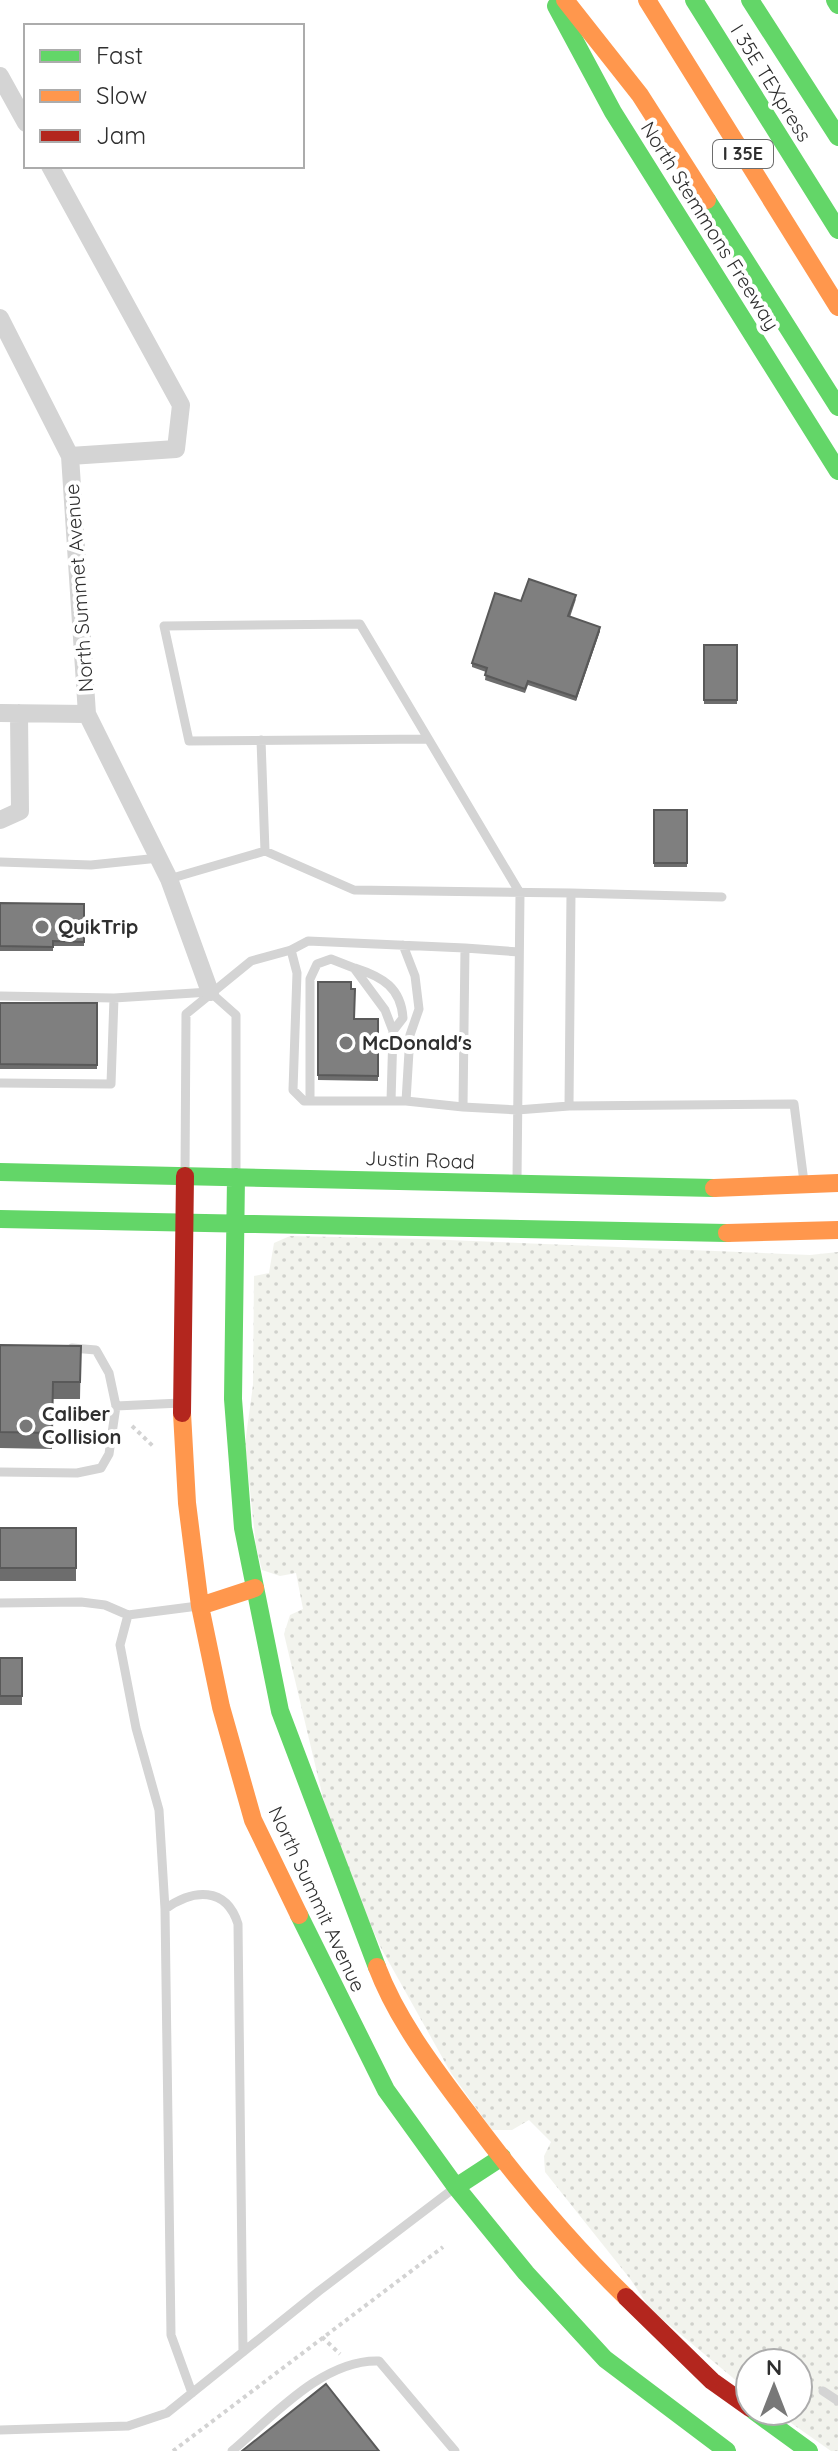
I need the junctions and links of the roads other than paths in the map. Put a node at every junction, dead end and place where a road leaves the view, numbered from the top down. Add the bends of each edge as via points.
1 (553, 0) edge
2 (565, 0) edge
3 (647, 0) edge
4 (694, 0) edge
5 (750, 0) edge
6 (0, 76) edge
7 (24, 119) edge
8 (838, 137) edge
9 (51, 168) edge
10 (838, 230) edge
11 (838, 307) edge
12 (0, 318) edge
13 (838, 407) edge
14 (70, 456) junction
15 (838, 471) edge
16 (0, 713) edge
17 (19, 713) junction
18 (87, 714) junction
19 (428, 739) junction
20 (261, 740) junction
21 (0, 820) edge
22 (265, 851) junction
23 (159, 858) junction
24 (0, 862) edge
25 (169, 879) junction
26 (520, 893) junction
27 (571, 893) junction
28 (722, 897) dead end
29 (403, 945) junction
30 (465, 948) junction
31 (291, 950) junction
32 (519, 952) junction
33 (354, 968) junction
34 (210, 992) junction
35 (0, 996) edge
36 (114, 998) junction
37 (393, 1031) junction
38 (0, 1083) edge
39 (310, 1101) junction
40 (391, 1101) junction
41 (406, 1101) junction
42 (569, 1106) junction
43 (463, 1107) junction
44 (517, 1110) junction
45 (0, 1172) edge
46 (185, 1176) junction
47 (236, 1177) junction
48 (838, 1183) edge
49 (516, 1184) junction
50 (804, 1185) junction
51 (0, 1219) edge
52 (184, 1224) junction
53 (237, 1224) junction
54 (838, 1230) edge
55 (64, 1348) edge
56 (181, 1403) junction
57 (116, 1406) junction
58 (0, 1472) edge
59 (255, 1588) junction
60 (0, 1603) edge
61 (200, 1606) junction
62 (128, 1615) junction
63 (165, 1909) junction
64 (502, 2157) junction
65 (456, 2187) junction
66 (243, 2352) junction
67 (823, 2391) dead end
68 (192, 2393) junction
69 (734, 2397) edge
70 (838, 2401) edge
71 (776, 2427) edge
72 (0, 2430) edge
73 (232, 2451) edge
74 (455, 2451) edge
75 (727, 2451) edge
76 (809, 2451) edge

1 - 15 main road, North Stemmons Freeway via 613,112
2 - 13 main road via 640,95
3 - 11 main road, I 35E
4 - 10 main road, I 35E TEXpress
5 - 8 main road
6 - 7 street
9 - 14 street via 181,405 176,449
12 - 14 street, North Summet Avenue
14 - 18 street, North Summet Avenue
16 - 17 street
17 - 18 street
17 - 21 street via 20,811
18 - 23 street, North Summet Avenue
19 - 20 lane
19 - 20 lane via 360,624 164,626 189,741
19 - 26 lane
20 - 22 lane
22 - 25 lane
22 - 26 lane via 354,890
23 - 24 lane via 91,865
23 - 25 street, North Summet Avenue
25 - 34 street, North Summet Avenue
26 - 27 lane
26 - 32 lane
27 - 28 lane
27 - 42 lane
29 - 30 lane
29 - 31 lane via 308,941
29 - 41 lane via 415,976 419,1009 410,1035
30 - 32 lane
30 - 43 lane
31 - 34 lane via 251,961
31 - 39 lane via 297,973 293,1090
32 - 44 lane
33 - 37 lane via 385,1010
33 - 37 lane via 382,979 399,994 403,1018
33 - 39 lane via 331,959 312,972
34 - 36 lane
34 - 46 lane via 186,1014
34 - 47 lane via 236,1015
35 - 36 lane
36 - 38 lane via 111,1084
37 - 40 lane
39 - 40 lane
40 - 41 lane
41 - 43 lane
42 - 44 lane
42 - 50 lane via 794,1104
43 - 44 lane
44 - 49 lane
45 - 46 main road, Justin Road
46 - 47 main road, Justin Road
46 - 52 main road, North Summit Avenue
47 - 49 main road, Justin Road
47 - 53 main road, North Summit Avenue
48 - 50 main road, Justin Road
49 - 50 main road, Justin Road
51 - 52 main road
52 - 53 main road
52 - 56 main road, North Summit Avenue
53 - 54 main road
53 - 59 main road, North Summit Avenue via 233,1399 243,1528
55 - 57 lane via 96,1350 109,1373
56 - 57 lane
56 - 61 main road, North Summit Avenue
57 - 58 lane via 109,1454 101,1468 77,1473
59 - 61 main road
59 - 64 main road, North Summit Avenue via 280,1711 386,1990 439,2075
60 - 62 lane via 81,1602
61 - 62 lane
61 - 65 main road, North Summit Avenue via 253,1820 386,2090
62 - 63 lane via 120,1645 159,1810
63 - 66 lane via 208,1894 227,1903 238,1924
63 - 68 lane via 171,2335
64 - 65 main road
64 - 69 main road, North Summit Avenue via 594,2266
65 - 66 lane
65 - 75 main road, North Summit Avenue via 605,2359
66 - 68 lane
67 - 70 lane
68 - 72 lane via 167,2413 128,2426
71 - 76 main road, North Summit Avenue
73 - 74 lane via 320,2377 372,2361 379,2361

